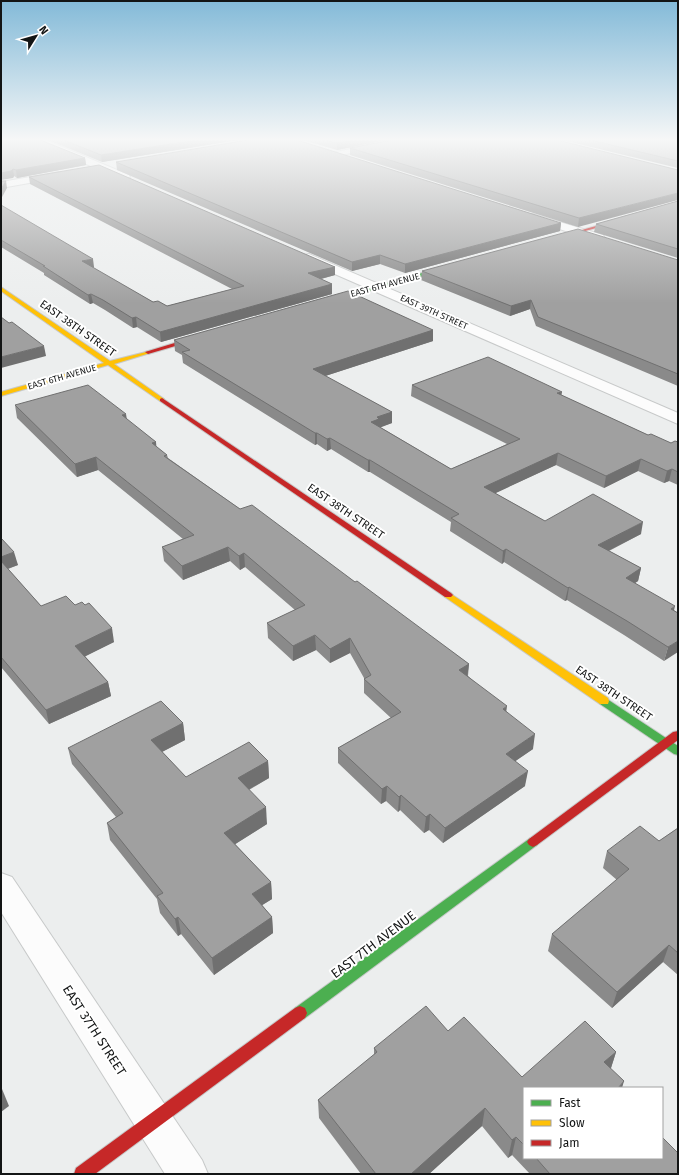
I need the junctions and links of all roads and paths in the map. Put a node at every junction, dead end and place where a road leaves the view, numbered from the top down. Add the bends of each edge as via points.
1 (678, 204) edge
2 (525, 215) edge
3 (578, 232) junction
4 (548, 240) edge
5 (607, 241) edge
6 (296, 252) edge
7 (458, 264) edge
8 (376, 287) junction
9 (1, 289) edge
10 (315, 304) edge
11 (215, 333) edge
12 (108, 364) junction
13 (1, 394) edge
14 (678, 419) edge
15 (678, 734) edge
16 (665, 743) junction
17 (678, 751) edge
18 (1, 886) edge
19 (154, 1122) junction
20 (82, 1174) edge
21 (188, 1174) edge

1 - 3 street
2 - 3 street
3 - 4 street
3 - 5 street
6 - 8 street, EAST 39TH STREET
7 - 8 street, EAST 6TH AVENUE
8 - 10 street, EAST 6TH AVENUE
8 - 14 street, EAST 39TH STREET
9 - 12 street, EAST 38TH STREET
11 - 12 street, EAST 6TH AVENUE
12 - 13 street, EAST 6TH AVENUE
12 - 16 street, EAST 38TH STREET
15 - 16 street, EAST 7TH AVENUE
16 - 17 street, EAST 38TH STREET
16 - 19 street, EAST 7TH AVENUE
18 - 19 street, EAST 37TH STREET
19 - 20 street, EAST 7TH AVENUE
19 - 21 street, EAST 37TH STREET

